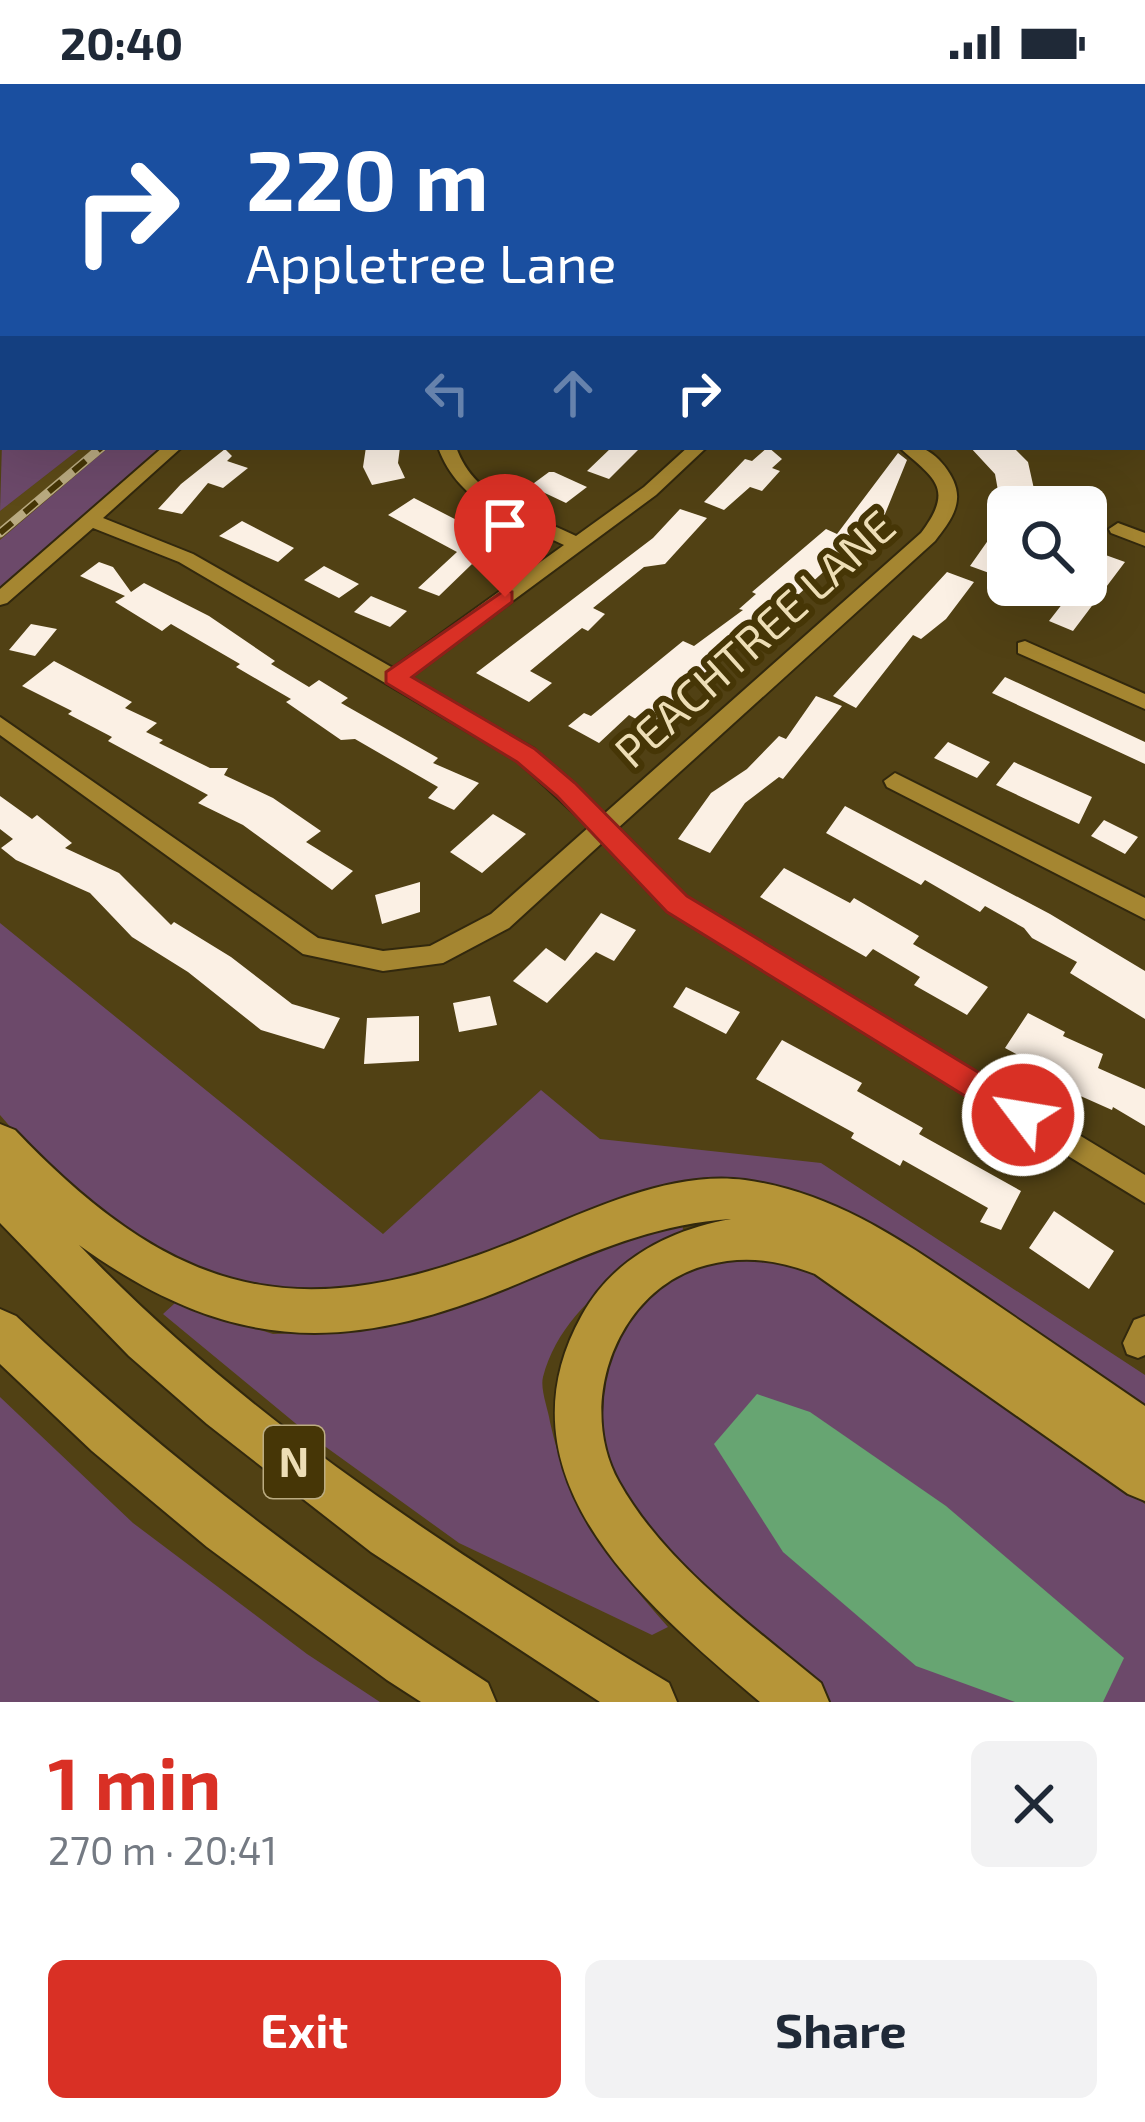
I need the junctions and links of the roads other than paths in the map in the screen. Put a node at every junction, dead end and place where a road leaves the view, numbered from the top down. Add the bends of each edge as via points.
1 (170, 450) edge
2 (448, 450) edge
3 (695, 450) edge
4 (912, 450) edge
5 (90, 520) junction
6 (1118, 529) dead end
7 (1145, 540) edge
8 (578, 544) junction
9 (0, 599) edge
10 (1025, 647) dead end
11 (395, 677) junction
12 (1145, 702) edge
13 (0, 724) edge
14 (895, 781) dead end
15 (602, 830) junction
16 (1145, 909) edge
17 (0, 1143) edge
18 (1145, 1190) edge
19 (0, 1193) edge
20 (0, 1332) edge
21 (1145, 1434) edge
22 (1145, 1477) edge
23 (469, 1702) edge
24 (650, 1702) edge
25 (802, 1702) edge

1 - 5 street
2 - 8 street via 477,492
3 - 8 street
4 - 15 street, PEACHTREE LANE via 950,491 947,514
5 - 9 street
5 - 11 street via 186,558
6 - 7 street
8 - 11 street
10 - 12 street
11 - 15 street via 526,755
13 - 15 street, PEACHTREE LANE via 195,867 333,954 383,961 460,946
14 - 16 street
15 - 18 street via 698,918
17 - 21 highway via 131,1256 220,1300 280,1314 393,1306 683,1201 777,1203 867,1242
19 - 24 highway, N via 109,1304 280,1452 497,1608
20 - 23 highway, N via 234,1538
22 - 25 highway via 831,1259 744,1238 663,1259 614,1303 586,1355 577,1421 587,1469 657,1569

